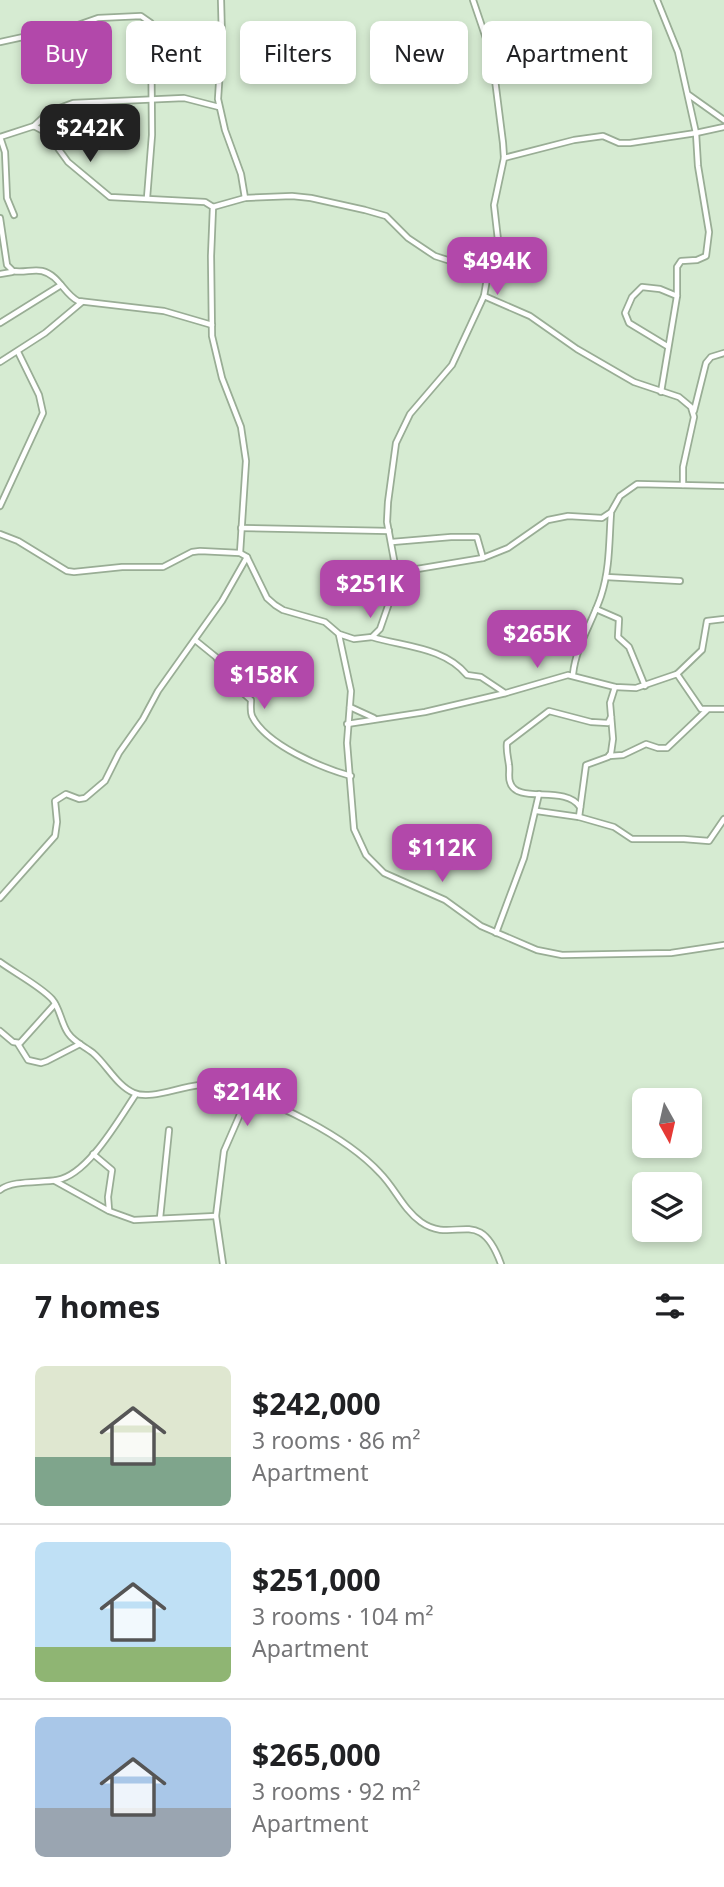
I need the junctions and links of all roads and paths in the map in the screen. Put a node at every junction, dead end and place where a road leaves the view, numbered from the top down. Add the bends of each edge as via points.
1 (220, 0) edge
2 (473, 0) edge
3 (657, 0) edge
4 (0, 42) edge
5 (688, 95) junction
6 (152, 99) junction
7 (219, 107) junction
8 (724, 120) edge
9 (34, 126) junction
10 (724, 127) edge
11 (696, 134) junction
12 (0, 137) edge
13 (504, 158) junction
14 (148, 198) junction
15 (245, 198) junction
16 (213, 206) junction
17 (15, 215) dead end
18 (0, 218) edge
19 (13, 271) junction
20 (488, 273) junction
21 (0, 274) edge
22 (61, 285) junction
23 (485, 296) junction
24 (677, 296) junction
25 (82, 302) junction
26 (0, 323) edge
27 (212, 325) junction
28 (667, 346) junction
29 (18, 352) junction
30 (724, 353) edge
31 (0, 362) edge
32 (661, 391) junction
33 (694, 411) junction
34 (683, 485) junction
35 (724, 486) edge
36 (0, 506) edge
37 (611, 512) junction
38 (241, 528) junction
39 (389, 531) junction
40 (0, 534) edge
41 (392, 542) junction
42 (240, 553) junction
43 (247, 558) junction
44 (483, 558) junction
45 (397, 577) junction
46 (606, 577) junction
47 (680, 581) dead end
48 (596, 609) junction
49 (724, 620) edge
50 (339, 634) junction
51 (372, 637) junction
52 (195, 640) junction
53 (573, 674) junction
54 (677, 674) junction
55 (615, 687) junction
56 (645, 687) junction
57 (506, 693) junction
58 (350, 707) junction
59 (724, 709) edge
60 (708, 710) junction
61 (611, 717) junction
62 (375, 719) junction
63 (347, 724) junction
64 (609, 757) junction
65 (351, 776) junction
66 (539, 794) junction
67 (580, 807) junction
68 (537, 811) junction
69 (579, 817) junction
70 (724, 819) edge
71 (0, 898) edge
72 (496, 933) junction
73 (724, 944) edge
74 (0, 962) edge
75 (55, 1004) junction
76 (0, 1031) edge
77 (18, 1044) junction
78 (80, 1044) junction
79 (136, 1094) junction
80 (248, 1096) junction
81 (169, 1130) dead end
82 (93, 1154) junction
83 (55, 1181) junction
84 (0, 1190) edge
85 (109, 1211) junction
86 (216, 1216) junction
87 (160, 1219) junction
88 (223, 1264) edge
89 (501, 1264) edge

1 - 7 street
2 - 13 street via 492,56
3 - 5 street via 674,40
4 - 6 street via 91,19 145,18 152,26
5 - 8 street
5 - 11 street
6 - 7 street via 184,98
6 - 9 street via 65,104
6 - 14 street
7 - 15 street
9 - 12 street
9 - 14 street via 47,133 68,162 110,197
10 - 11 street
11 - 13 street via 630,143 603,136
11 - 24 street via 709,246 702,259 679,262
12 - 17 street via 7,198
13 - 20 street via 494,205 498,240
14 - 16 street
15 - 16 street
15 - 20 street via 311,198 381,214 435,256
16 - 27 street
18 - 19 street via 7,265
19 - 21 street
19 - 22 street via 44,271
20 - 23 street
22 - 25 street
22 - 26 street
23 - 32 street via 530,316 621,375
23 - 39 street via 452,365 401,431 388,502
24 - 28 street
24 - 28 street via 642,287 625,313 629,323
25 - 27 street via 164,311
25 - 29 street
27 - 38 street via 245,451
28 - 32 street
29 - 31 street
29 - 36 street via 43,413
30 - 33 street via 706,363
32 - 33 street via 679,397
33 - 34 street
34 - 35 street
34 - 37 street via 637,484 620,495
37 - 44 street via 602,517 548,520 508,548
37 - 46 street
38 - 39 street
38 - 42 street
39 - 41 street
40 - 42 street via 74,572 163,567 200,551
41 - 44 street via 477,537
41 - 45 street
42 - 43 street
43 - 50 street via 275,605 325,622
43 - 52 street
44 - 45 street via 415,569
45 - 51 street via 383,624
46 - 47 street
46 - 48 street
48 - 53 street
48 - 56 street via 619,619 618,637 629,647
49 - 54 street via 707,621 702,650
50 - 51 street via 354,639
50 - 58 street via 351,684
51 - 57 street via 416,646 450,660 467,675 481,677
52 - 65 street via 216,657 234,685 251,700 252,716 261,728 310,762
52 - 71 street via 118,753 105,781 85,798 66,794 55,801 55,836
53 - 55 street
53 - 57 street
54 - 56 street
54 - 60 street via 697,705
55 - 56 street
55 - 61 street
57 - 62 street
58 - 62 street
58 - 63 street
59 - 60 street
60 - 64 street via 667,748 646,744
61 - 64 street
61 - 66 street via 608,723 599,723 549,711 508,741 510,783 527,794
62 - 63 street
63 - 65 street
64 - 67 street via 586,765
65 - 72 street via 354,829 373,864 445,900
66 - 67 street via 571,798
66 - 68 street
67 - 69 street
68 - 69 street
68 - 72 street
69 - 70 street via 614,827 632,839 706,842
72 - 73 street via 562,955 671,953
74 - 75 street
75 - 77 street
75 - 78 street via 67,1030
76 - 77 street
77 - 78 street via 28,1060 41,1063
78 - 79 street
79 - 80 street via 204,1083
79 - 82 street
80 - 86 street via 224,1151
80 - 89 street via 333,1135 381,1173 420,1221 442,1229 485,1234
81 - 87 street
82 - 83 street via 78,1170
82 - 85 street via 113,1173
83 - 84 street via 10,1184
83 - 85 street
85 - 87 street via 134,1220
86 - 87 street
86 - 88 street

